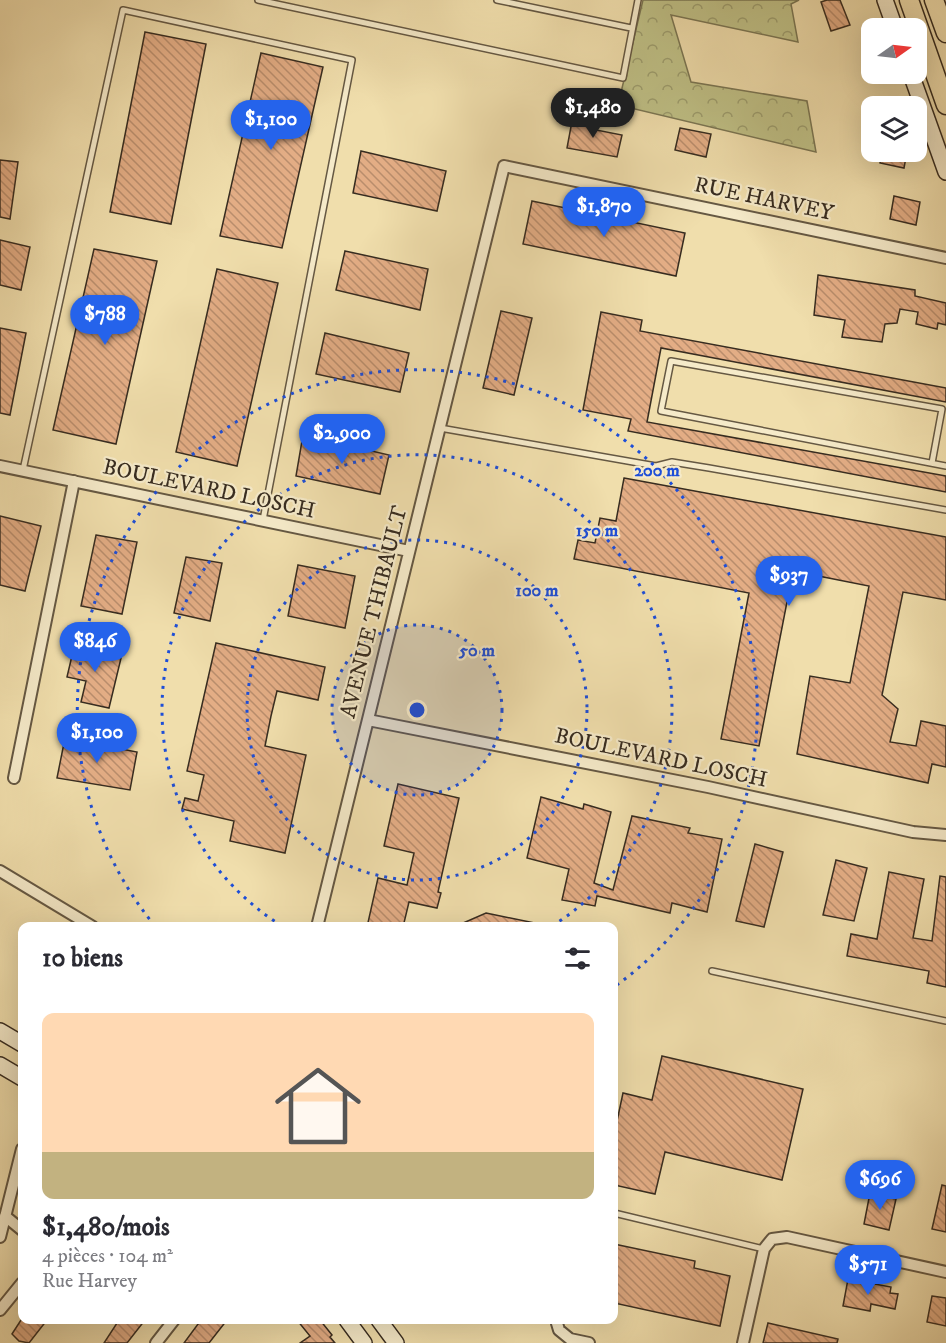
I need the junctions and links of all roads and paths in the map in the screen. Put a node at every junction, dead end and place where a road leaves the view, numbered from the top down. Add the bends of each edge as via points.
1 (258, 0) edge
2 (497, 0) edge
3 (638, 0) edge
4 (885, 0) edge
5 (909, 0) edge
6 (934, 0) edge
7 (891, 18) edge
8 (631, 28) junction
9 (946, 33) edge
10 (915, 84) edge
11 (946, 105) edge
12 (504, 166) joint
13 (946, 172) edge
14 (946, 258) edge
15 (440, 428) junction
16 (932, 463) junction
17 (0, 466) edge
18 (946, 466) edge
19 (23, 470) junction
20 (74, 481) junction
21 (946, 510) edge
22 (263, 520) junction
23 (409, 551) junction
24 (368, 720) junction
25 (14, 778) dead end
26 (946, 835) edge
27 (0, 872) edge
28 (85, 922) edge
29 (318, 922) edge
30 (712, 971) dead end
31 (946, 1021) edge
32 (0, 1031) edge
33 (18, 1042) edge
34 (0, 1065) edge
35 (18, 1076) edge
36 (18, 1165) edge
37 (618, 1214) edge
38 (5, 1216) junction
39 (18, 1227) edge
40 (0, 1237) edge
41 (764, 1249) junction
42 (946, 1272) edge
43 (18, 1287) edge
44 (0, 1310) edge
45 (171, 1324) edge
46 (350, 1324) edge
47 (382, 1324) edge
48 (557, 1324) edge
49 (156, 1343) edge
50 (364, 1343) edge
51 (396, 1343) edge
52 (589, 1343) edge
53 (743, 1343) edge

1 - 8 lane via 623,78
2 - 8 lane
3 - 8 lane
4 - 7 street
5 - 11 highway
6 - 9 highway
10 - 13 street
12 - 14 street, RUE HARVEY
12 - 15 street, AVENUE THIBAULT
15 - 21 lane via 656,466 672,462 710,468
15 - 23 street, AVENUE THIBAULT
16 - 16 lane via 661,411 671,361 942,410
16 - 18 lane
17 - 19 street, BOULEVARD LOSCH
19 - 20 street, BOULEVARD LOSCH
19 - 22 lane via 123,10 352,60
20 - 22 street, BOULEVARD LOSCH
20 - 25 street
22 - 23 street, BOULEVARD LOSCH
23 - 24 street, AVENUE THIBAULT
24 - 26 street, BOULEVARD LOSCH via 685,782 913,832
24 - 29 street, AVENUE THIBAULT
27 - 28 street
30 - 31 lane
32 - 33 street
34 - 35 street
36 - 38 street
37 - 41 lane
38 - 39 street
38 - 40 street
41 - 42 street via 772,1239 787,1237
41 - 53 street
43 - 44 street
45 - 49 street
46 - 50 street
47 - 51 street
48 - 52 street via 558,1330 570,1339

